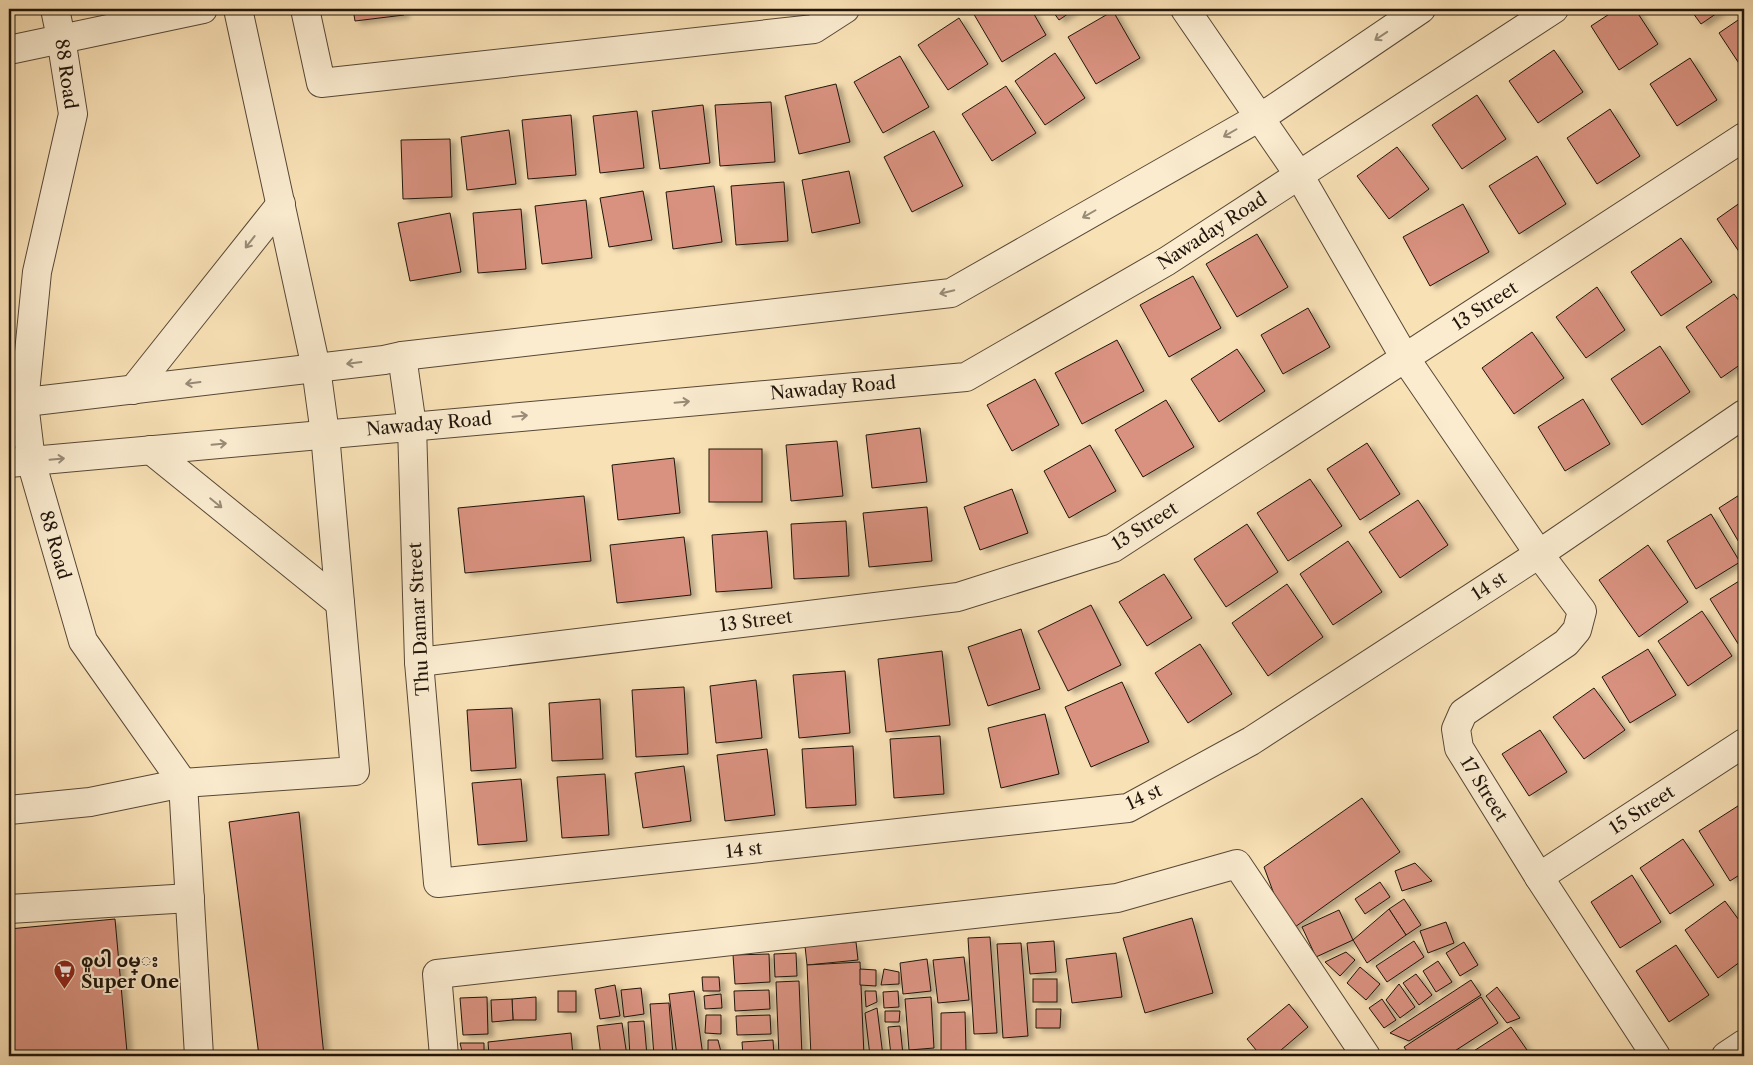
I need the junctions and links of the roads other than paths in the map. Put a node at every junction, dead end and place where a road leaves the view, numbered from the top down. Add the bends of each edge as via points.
1 (54, 9) edge
2 (203, 9) edge
3 (238, 9) edge
4 (304, 9) edge
5 (845, 9) edge
6 (1185, 9) edge
7 (1421, 9) edge
8 (1554, 9) edge
9 (61, 38) junction
10 (9, 50) edge
11 (1259, 117) junction
12 (1744, 138) edge
13 (1299, 175) junction
14 (280, 204) junction
15 (402, 356) junction
16 (1405, 358) junction
17 (316, 368) junction
18 (133, 390) junction
19 (16, 403) edge
20 (1744, 414) edge
21 (412, 426) junction
22 (325, 434) junction
23 (151, 450) junction
24 (20, 462) edge
25 (1539, 554) junction
26 (340, 603) junction
27 (419, 662) junction
28 (1744, 743) edge
29 (183, 783) junction
30 (9, 810) edge
31 (1539, 876) junction
32 (438, 883) joint
33 (190, 898) junction
34 (9, 909) edge
35 (1744, 1044) edge
36 (199, 1056) edge
37 (444, 1056) edge
38 (1366, 1056) edge
39 (1656, 1056) edge
40 (1726, 1056) edge

1 - 9 street, 88 Road
2 - 9 street
3 - 14 street
4 - 5 street via 322,84 814,29
6 - 11 street
7 -> 11 street
8 - 13 street, Nawaday Road
9 - 10 street
9 - 19 street, 88 Road via 73,114 37,272
11 - 13 street
11 -> 15 street via 951,293
12 - 16 street, 13 Street
13 - 16 street
21 -> 13 street, Nawaday Road via 966,376 1167,261
14 - 17 street
14 -> 18 street
15 -> 17 street
15 - 21 street, Thu Damar Street
16 - 25 street
16 - 27 street, 13 Street via 1113,548 958,596
17 -> 18 street
17 - 22 street
18 - 19 street
19 - 24 street, 88 Road
20 - 25 street, 14 st
21 - 22 street, Nawaday Road
21 - 27 street, Thu Damar Street
23 -> 22 street, Nawaday Road
22 - 26 street
24 -> 23 street, Nawaday Road
23 -> 26 street
24 - 29 street, 88 Road via 82,640
25 - 31 street, 17 Street via 1582,611 1577,630 1566,643 1463,713 1456,729 1458,748
25 - 32 street, 14 st via 1251,741 1128,808
26 - 29 street via 355,771
27 - 32 street, Thu Damar Street
28 - 31 street, 15 Street
29 - 30 street via 90,802
29 - 33 street
31 - 39 street, 17 Street
33 - 34 street
33 - 36 street
35 - 40 street
37 - 38 street via 437,974 1117,898 1237,864

